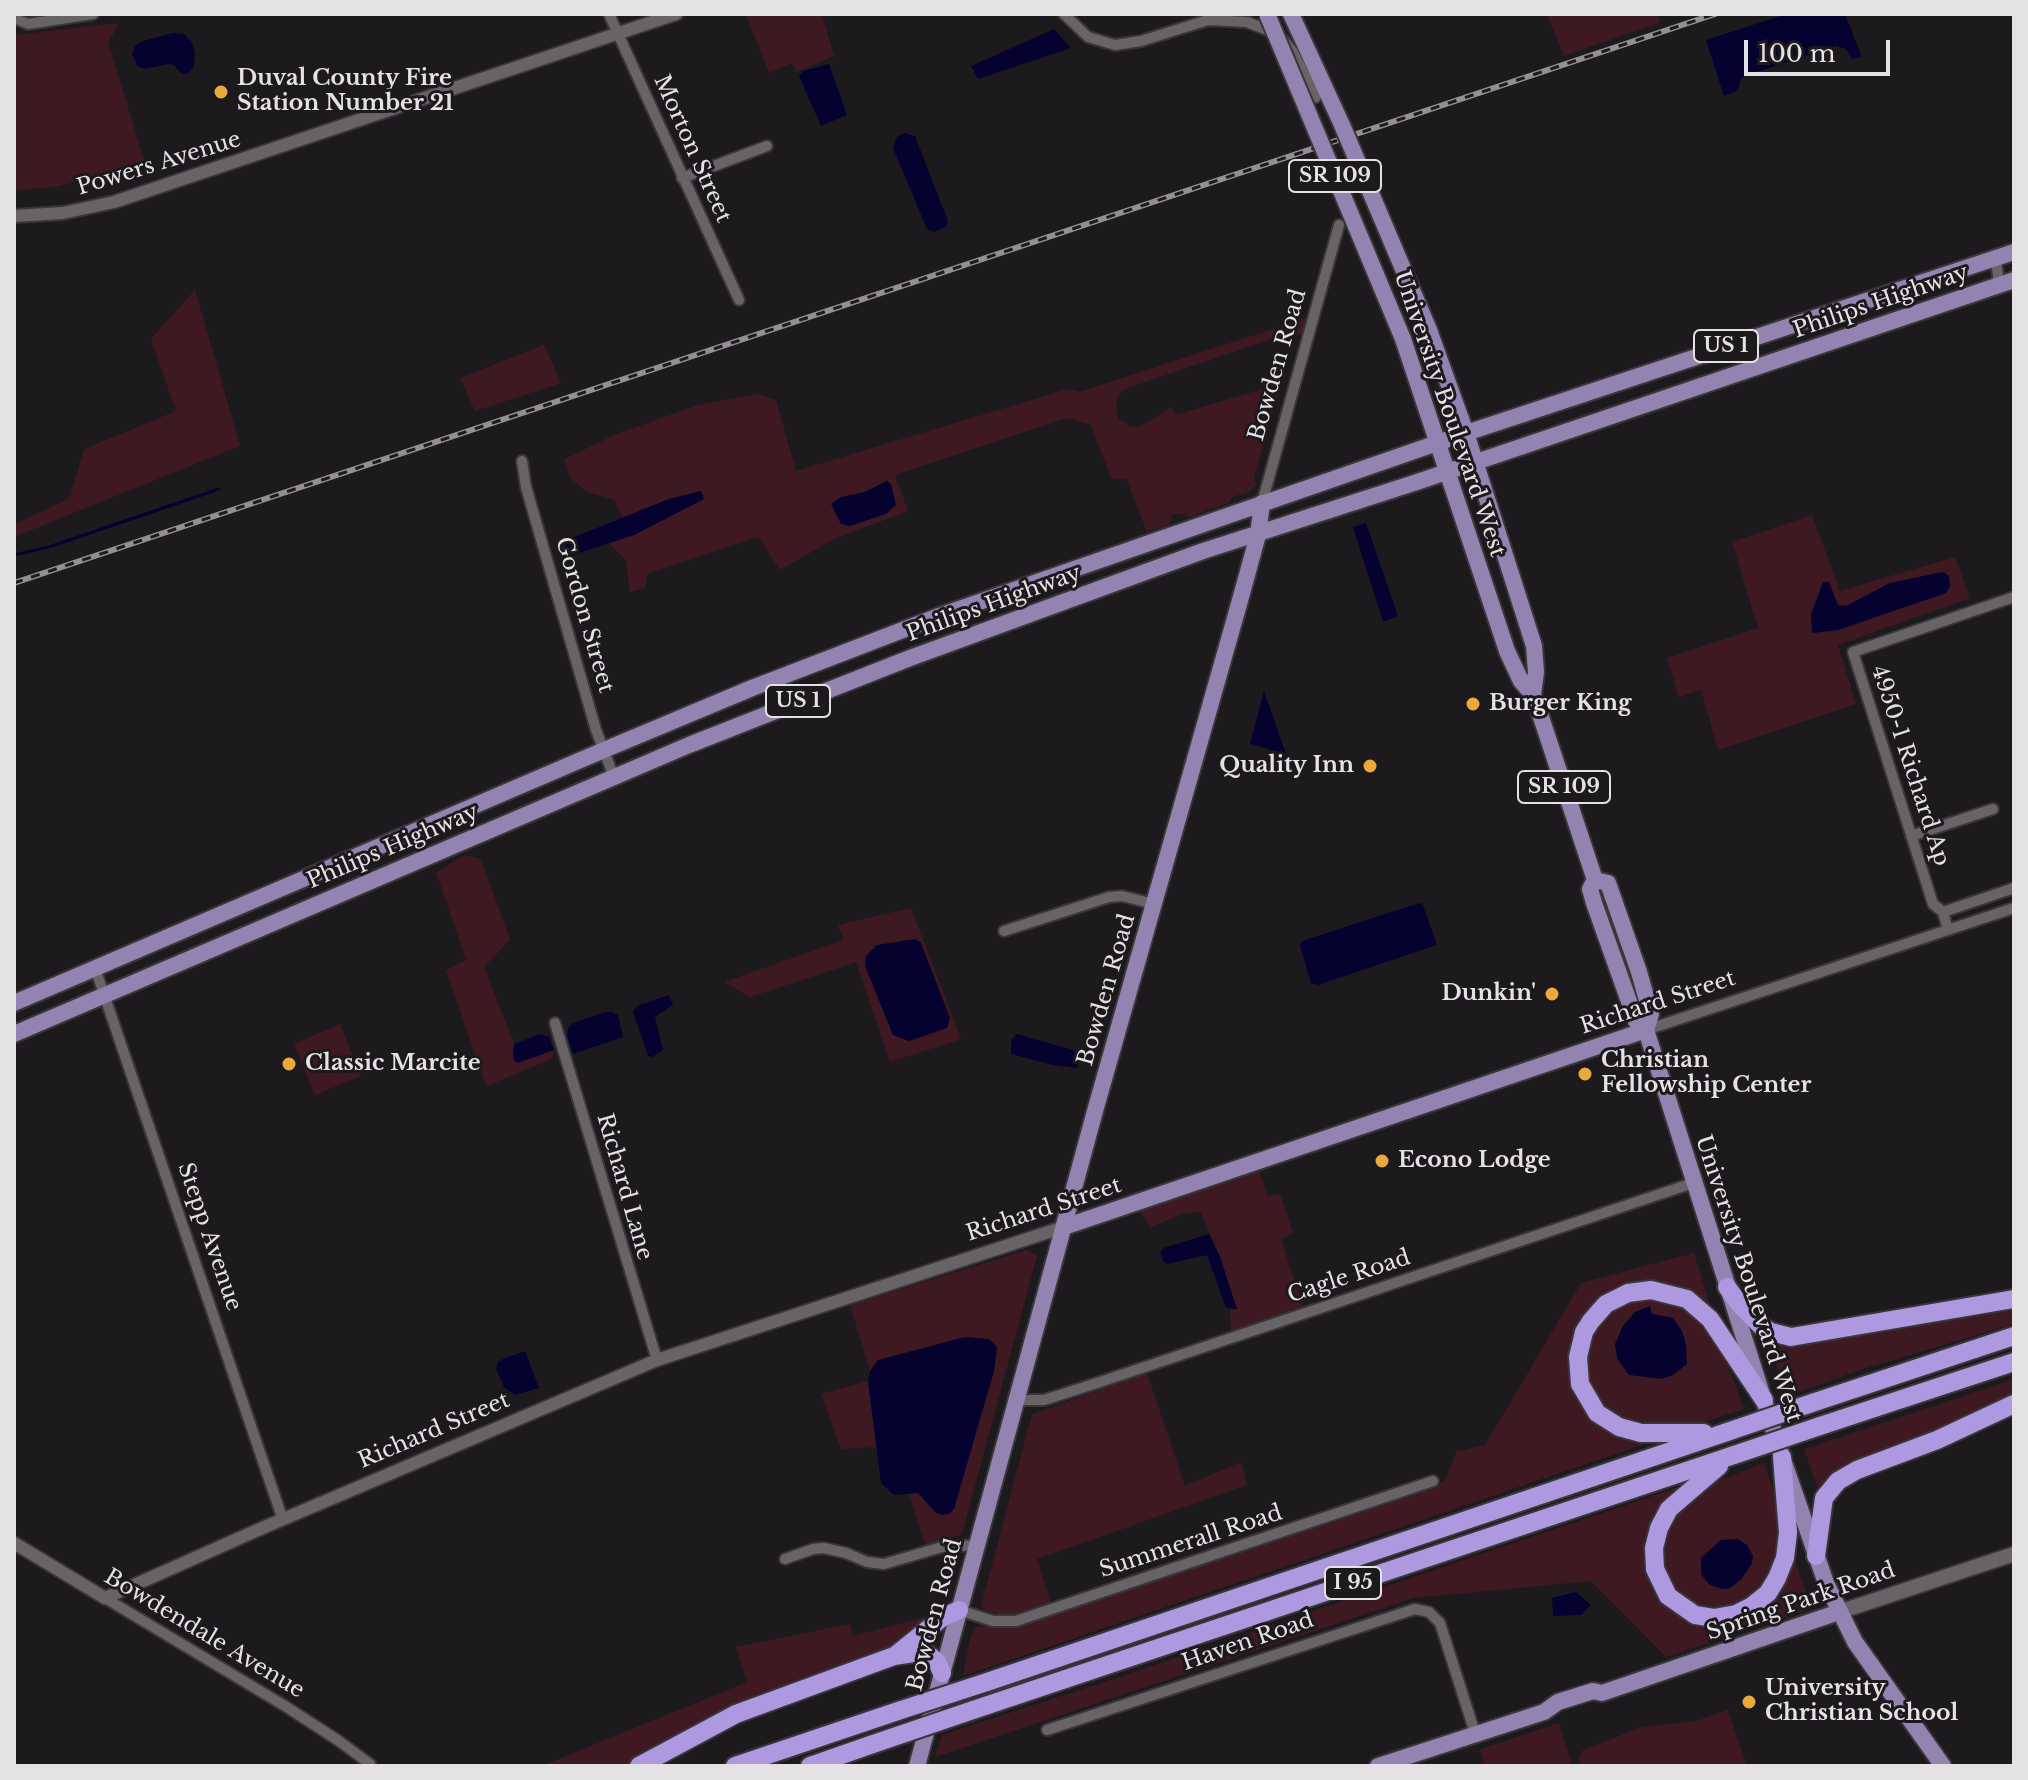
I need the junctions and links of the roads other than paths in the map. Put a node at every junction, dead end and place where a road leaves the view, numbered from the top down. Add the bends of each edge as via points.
1 (93, 14) edge
2 (609, 14) edge
3 (676, 14) edge
4 (1064, 14) edge
5 (1267, 14) edge
6 (1291, 14) edge
7 (14, 18) edge
8 (619, 33) junction
9 (1316, 97) dead end
10 (767, 146) dead end
11 (682, 178) junction
12 (14, 216) edge
13 (1339, 225) dead end
14 (2014, 252) edge
15 (1996, 258) junction
16 (2006, 283) edge
17 (739, 300) dead end
18 (1466, 433) junction
19 (1439, 443) junction
20 (522, 461) dead end
21 (1475, 461) junction
22 (1448, 471) junction
23 (1262, 503) junction
24 (1258, 535) junction
25 (2014, 597) edge
26 (900, 631) junction
27 (910, 658) junction
28 (1533, 695) junction
29 (604, 750) junction
30 (614, 777) junction
31 (1993, 809) dead end
32 (1911, 836) junction
33 (388, 842) junction
34 (335, 865) junction
35 (399, 868) junction
36 (2014, 888) edge
37 (347, 891) junction
38 (1154, 904) junction
39 (2014, 908) edge
40 (1943, 912) junction
41 (1948, 930) junction
42 (1004, 931) dead end
43 (142, 948) junction
44 (95, 968) junction
45 (153, 974) junction
46 (105, 995) junction
47 (14, 1003) edge
48 (555, 1023) dead end
49 (1646, 1030) junction
50 (14, 1034) edge
51 (1693, 1183) junction
52 (1064, 1227) junction
53 (1727, 1287) junction
54 (2014, 1299) edge
55 (2014, 1336) edge
56 (657, 1360) junction
57 (2014, 1362) edge
58 (1016, 1400) junction
59 (1764, 1400) junction
60 (2014, 1404) edge
61 (1727, 1432) junction
62 (1734, 1455) junction
63 (1782, 1457) junction
64 (1433, 1481) dead end
65 (283, 1520) junction
66 (14, 1543) edge
67 (977, 1545) junction
68 (2014, 1554) edge
69 (1816, 1556) junction
70 (785, 1559) dead end
71 (105, 1598) junction
72 (959, 1610) junction
73 (1839, 1612) junction
74 (894, 1656) junction
75 (942, 1673) junction
76 (1047, 1730) dead end
77 (1475, 1733) junction
78 (370, 1764) edge
79 (1381, 1765) edge
80 (639, 1766) edge
81 (735, 1766) edge
82 (810, 1766) edge
83 (917, 1766) edge
84 (1943, 1766) edge

1 - 7 street via 28,24
2 - 8 street, Morton Street
3 - 8 street, Powers Avenue
4 - 9 street via 1088,37 1115,45 1208,20 1247,22 1283,40
5 - 19 main road, University Boulevard West / SR 109, bridge via 1403,339
6 - 18 main road, University Boulevard West / SR 109, bridge via 1429,330
8 - 11 street, Morton Street
8 - 12 street, Powers Avenue via 114,202
10 - 11 street
11 - 17 street, Morton Street
13 - 23 street, Bowden Road
14 - 15 main road, Philips Highway / US 1
15 - 16 street
15 - 18 main road, Philips Highway / US 1
16 - 21 main road, Philips Highway / US 1
18 - 19 main road, Philips Highway / US 1
18 - 21 main road, University Boulevard West / SR 109
19 - 22 main road, University Boulevard West / SR 109
19 - 23 main road, Philips Highway / US 1
20 - 29 street, Gordon Street
21 - 22 main road, Philips Highway / US 1
21 - 28 main road, University Boulevard West / SR 109 via 1534,646
22 - 24 main road, Philips Highway / US 1
22 - 28 main road, University Boulevard West / SR 109 via 1507,651
23 - 24 main road, Bowden Road
23 - 26 main road, Philips Highway / US 1
24 - 27 main road, Philips Highway / US 1
24 - 38 main road, Bowden Road
25 - 32 street, 4950-1 Richard Ap via 1853,652
26 - 27 main road
26 - 29 main road, Philips Highway / US 1
27 - 30 main road, Philips Highway / US 1
28 - 49 main road, University Boulevard West / SR 109 via 1595,880 1590,889 1594,903 1636,1021
29 - 30 street, Gordon Street
29 - 33 main road, Philips Highway / US 1
30 - 35 main road, Philips Highway / US 1
31 - 32 street
32 - 40 street, 4950-1 Richard Ap via 1933,904
33 - 34 main road, Philips Highway / US 1
33 - 35 main road
34 - 37 main road
34 - 43 main road, Philips Highway / US 1
35 - 37 main road, Philips Highway / US 1
36 - 40 street
37 - 45 main road, Philips Highway / US 1
38 - 42 street via 1109,897
38 - 52 main road, Bowden Road
39 - 41 street, Richard Street
40 - 41 street, 4950-1 Richard Ap
41 - 49 street, Richard Street
43 - 44 main road, Philips Highway / US 1
43 - 45 main road
44 - 46 street, Stepp Avenue
44 - 47 main road, Philips Highway / US 1
45 - 46 main road, Philips Highway / US 1
46 - 50 main road, Philips Highway / US 1
46 - 65 street, Stepp Avenue
48 - 56 street, Richard Lane
49 - 51 main road, University Boulevard West / SR 109
49 - 52 main road, Richard Street
51 - 53 main road, University Boulevard West / SR 109
51 - 58 street, Cagle Road via 1069,1392 1035,1402
52 - 56 street, Richard Street
52 - 58 main road, Bowden Road
53 - 54 highway via 1761,1326 1791,1337
53 - 59 main road, University Boulevard West / SR 109
55 - 61 highway, I 95, bridge
56 - 65 street, Richard Street
57 - 62 highway, I 95, bridge
58 - 67 main road, Bowden Road
59 - 61 highway via 1710,1319 1687,1299 1664,1291 1640,1291 1598,1311 1584,1332 1577,1366 1580,1384 1597,1413 1641,1433
59 - 63 main road, University Boulevard West / SR 109
60 - 69 highway via 1838,1481 1824,1498
61 - 81 highway, I 95, bridge
62 - 63 highway via 1669,1509 1656,1538 1655,1569 1663,1588 1681,1607 1703,1617 1726,1617 1752,1606 1777,1578 1788,1533
62 - 82 highway, I 95, bridge
63 - 69 main road, University Boulevard West / SR 109
64 - 72 street, Summerall Road via 1016,1621 993,1621
65 - 71 street, Richard Street
66 - 71 street, Bowdendale Avenue
67 - 70 street via 942,1547 884,1564 824,1548
67 - 72 main road, Bowden Road
68 - 73 main road, Spring Park Road
69 - 73 main road, University Boulevard West / SR 109
71 - 78 street, Bowdendale Avenue via 285,1706
72 - 74 highway
72 - 75 main road, Bowden Road
73 - 77 main road, Spring Park Road
73 - 84 main road, University Boulevard West / SR 109
74 - 75 highway via 929,1655
74 - 80 highway via 736,1714
75 - 83 main road, Bowden Road
76 - 77 street, Haven Road via 1415,1609 1429,1612 1440,1623
77 - 79 main road, Spring Park Road

